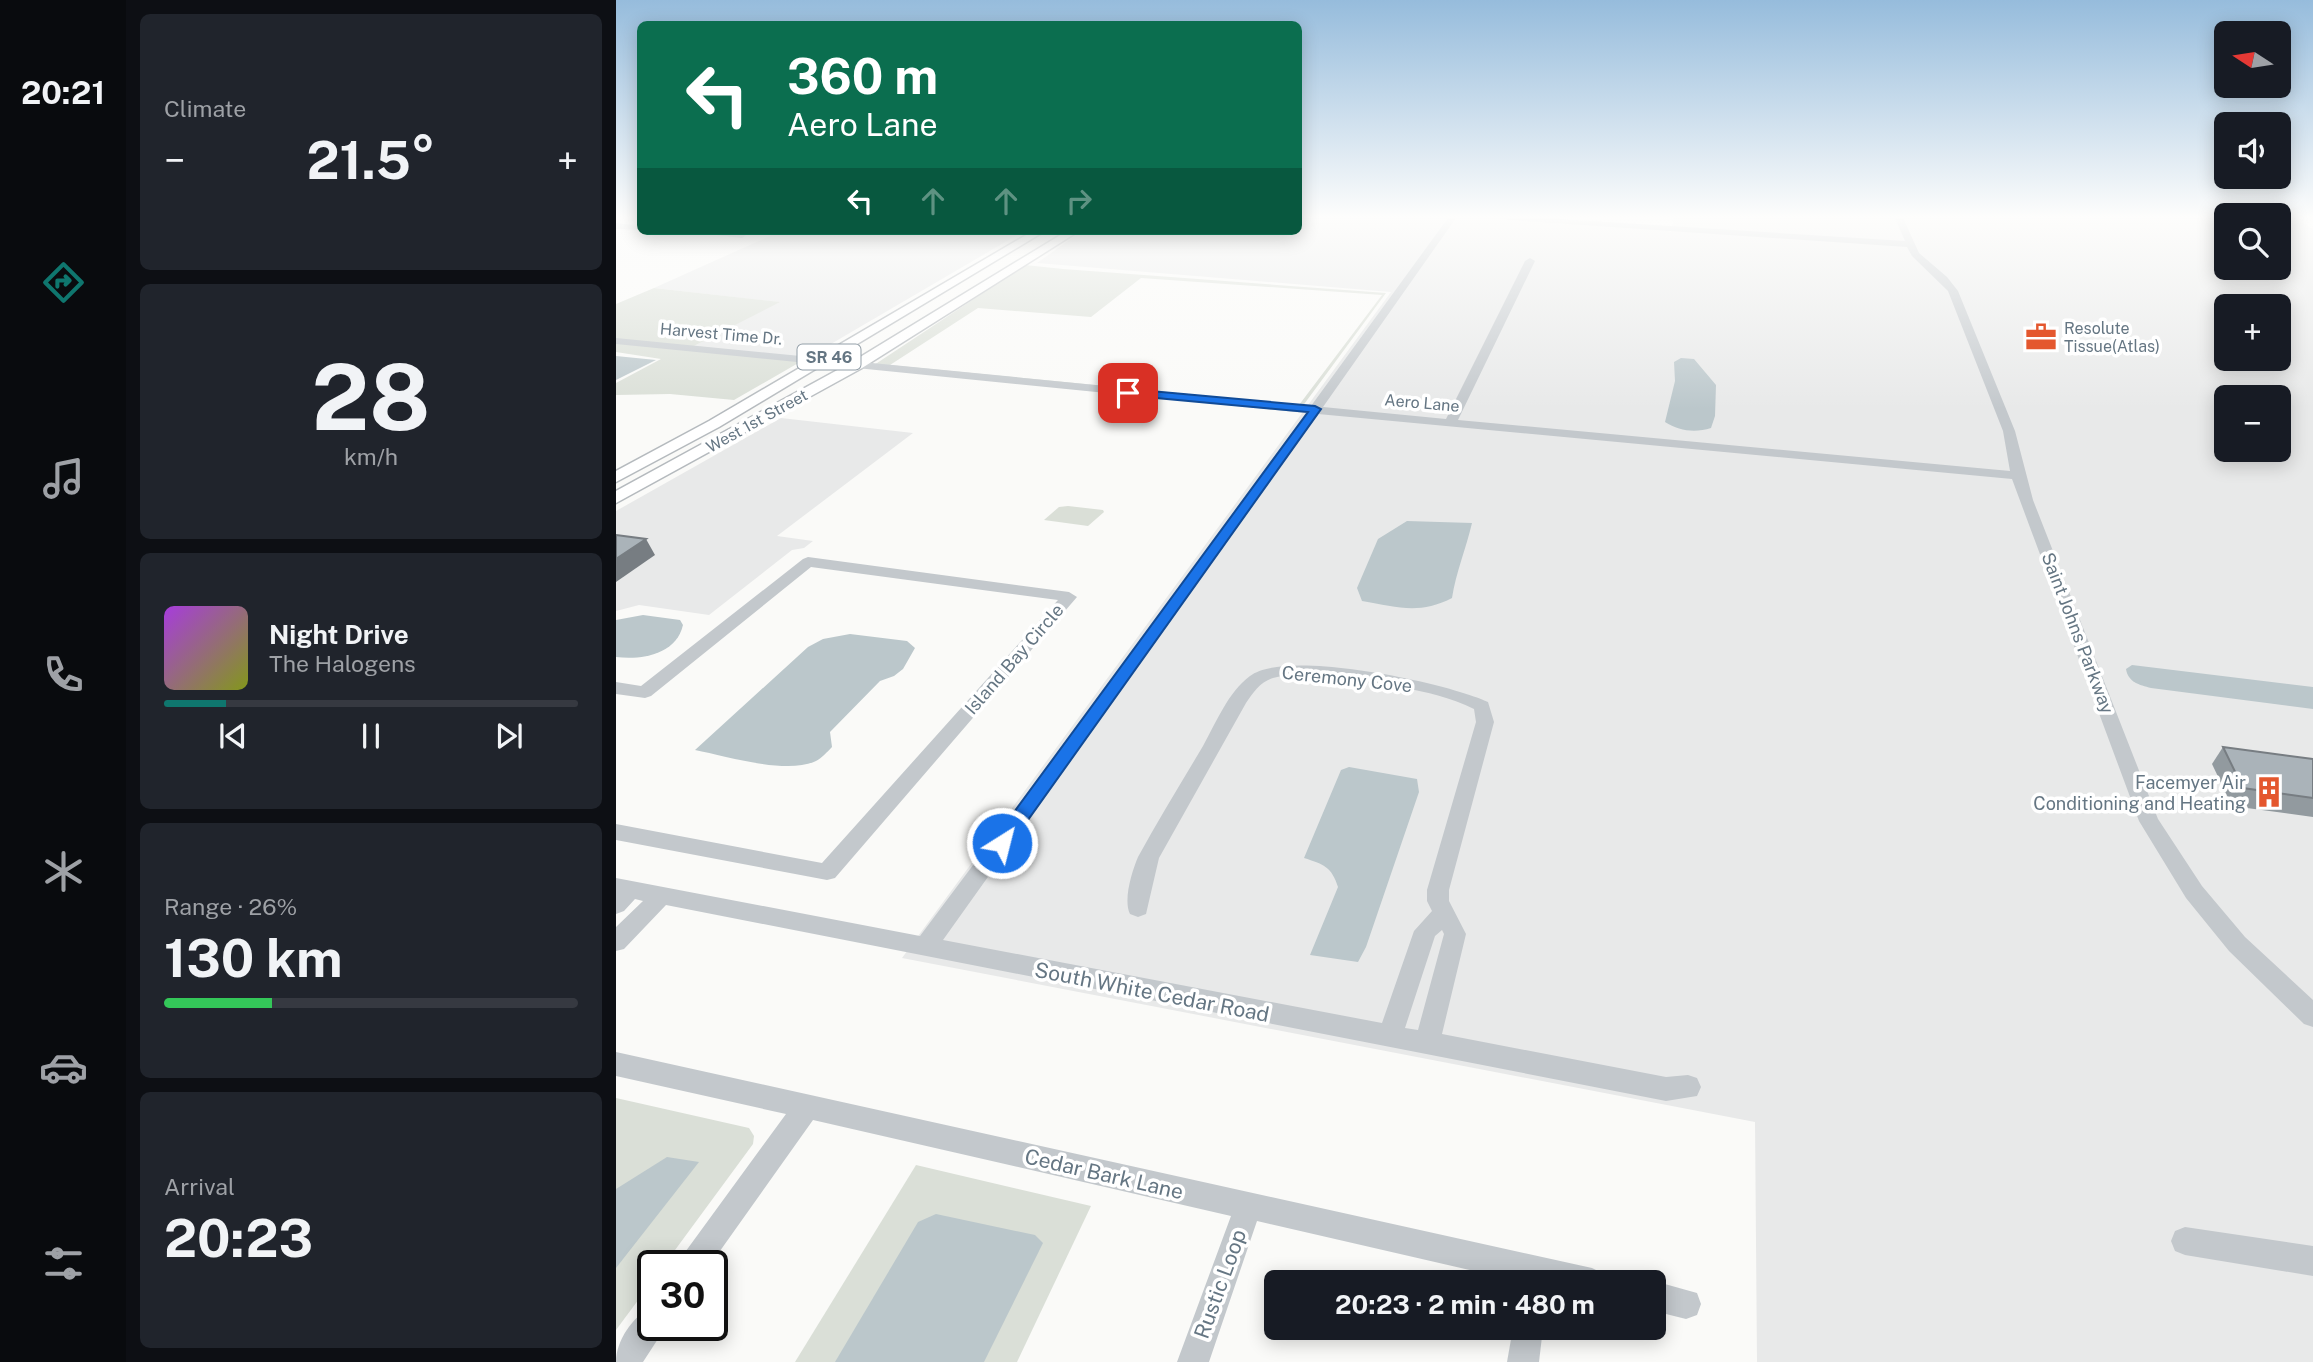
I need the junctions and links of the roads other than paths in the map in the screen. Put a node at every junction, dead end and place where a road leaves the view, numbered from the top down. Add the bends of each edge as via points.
1 (955, 282) edge
2 (992, 282) edge
3 (1406, 282) edge
4 (1520, 282) edge
5 (1946, 282) edge
6 (616, 341) edge
7 (823, 360) junction
8 (857, 365) junction
9 (1315, 409) junction
10 (1451, 422) junction
11 (2018, 476) junction
12 (616, 477) edge
13 (616, 498) edge
14 (616, 688) edge
15 (616, 832) edge
16 (621, 894) edge
17 (662, 896) junction
18 (1138, 908) dead end
19 (1444, 914) junction
20 (616, 942) edge
21 (924, 948) junction
22 (1415, 961) junction
23 (1447, 966) junction
24 (2313, 1016) edge
25 (1390, 1037) junction
26 (1427, 1044) junction
27 (616, 1064) edge
28 (1688, 1087) dead end
29 (807, 1107) junction
30 (1248, 1206) junction
31 (2185, 1241) dead end
32 (704, 1250) edge
33 (2313, 1261) edge
34 (1510, 1270) edge
35 (1666, 1299) edge
36 (1686, 1304) dead end
37 (1526, 1340) edge
38 (639, 1341) edge
39 (624, 1362) edge
40 (1193, 1362) edge
41 (1523, 1362) edge

1 - 7 main road, West 1st Street / SR 46
2 - 8 main road, West 1st Street / SR 46
3 - 9 street
4 - 10 street
5 - 11 street, Saint Johns Parkway via 2010,431
6 - 7 street, Harvest Time Dr.
7 - 8 street, Aero Lane
7 - 12 main road, West 1st Street / SR 46
8 - 9 street, Aero Lane
8 - 13 main road, West 1st Street / SR 46
9 - 10 street, Aero Lane
9 - 21 street
10 - 11 street, Aero Lane
11 - 24 street, Saint Johns Parkway via 2149,821 2194,892 2237,944
14 - 15 street, Island Bay Circle via 645,692 808,562 1069,597 827,872
16 - 17 street, South White Cedar Road
17 - 20 street
17 - 21 street, South White Cedar Road
18 - 19 street, Ceremony Cove via 1149,857 1238,701 1253,680 1267,672 1289,670 1429,688 1482,706 1485,722 1438,890
19 - 22 street via 1425,931
19 - 23 street, Ceremony Cove via 1455,934
21 - 25 street, South White Cedar Road
22 - 23 street
22 - 25 street
23 - 26 street, Ceremony Cove
25 - 26 street, South White Cedar Road
26 - 28 street, South White Cedar Road via 1667,1089
27 - 29 street, Cedar Bark Lane
29 - 30 street, Cedar Bark Lane
29 - 32 street
30 - 34 street, Cedar Bark Lane
30 - 40 street, Rustic Loop
31 - 33 street
35 - 36 street
37 - 41 street
38 - 39 street

